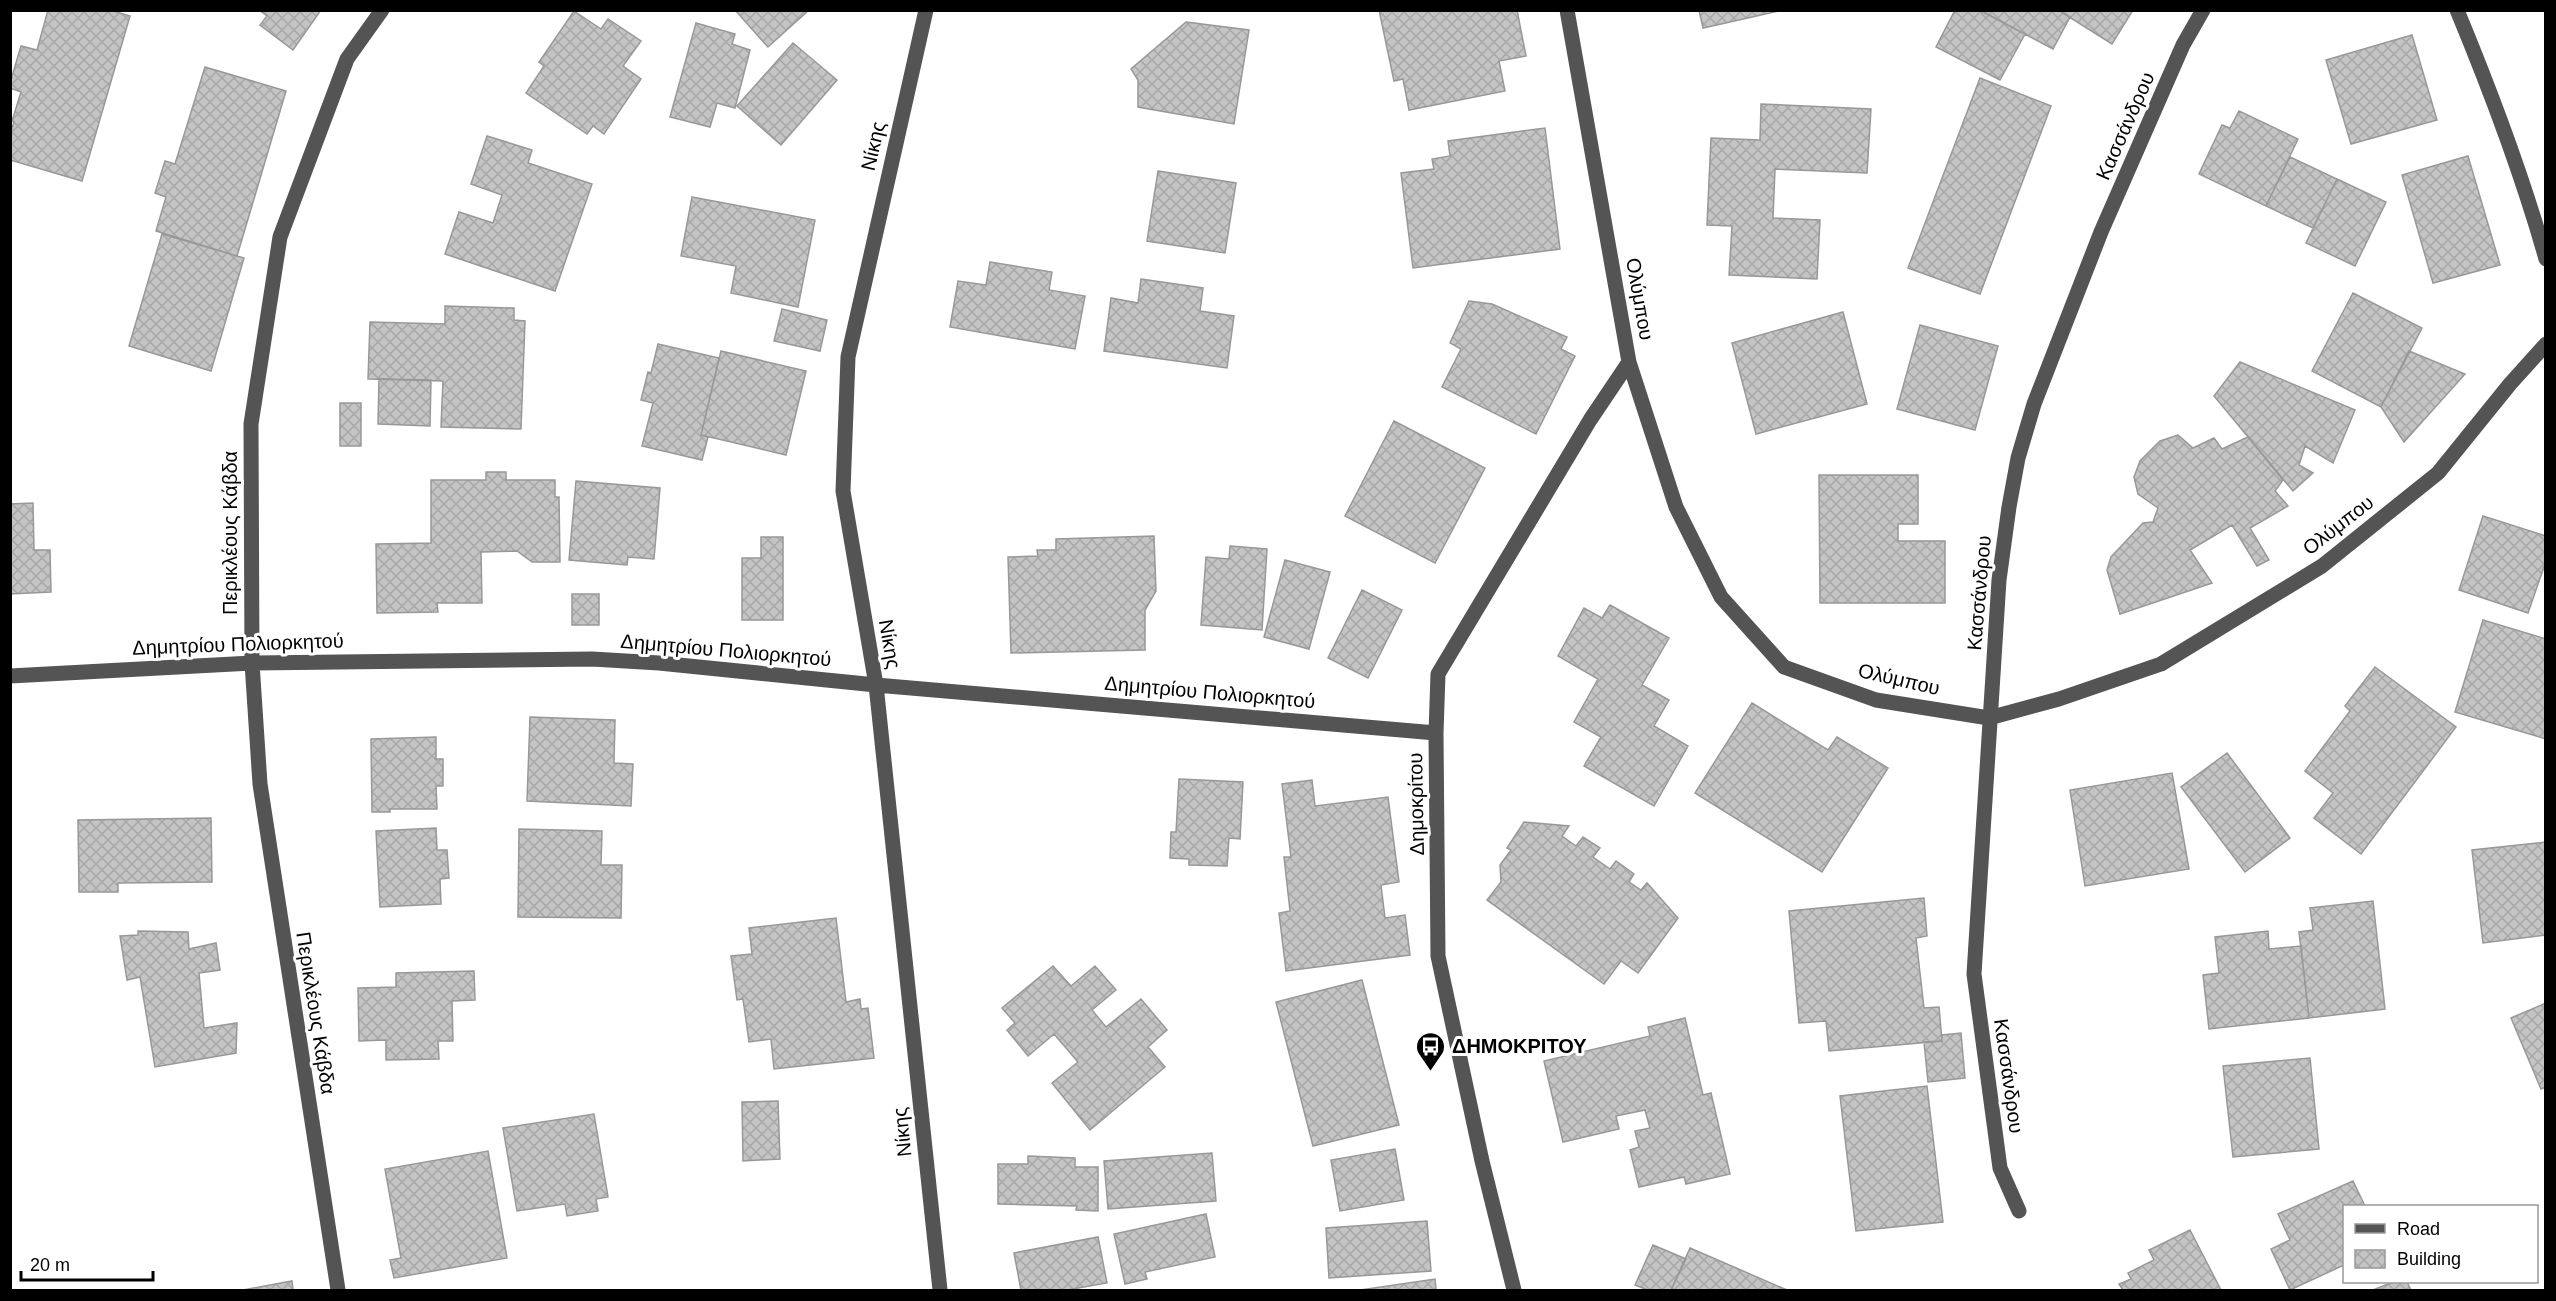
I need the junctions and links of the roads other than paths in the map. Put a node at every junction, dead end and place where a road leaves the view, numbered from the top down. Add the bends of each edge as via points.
1 (382, 10) edge
2 (926, 10) edge
3 (1567, 10) edge
4 (2203, 10) edge
5 (2457, 10) edge
6 (2546, 259) edge
7 (2546, 344) edge
8 (1629, 363) junction
9 (252, 663) junction
10 (10, 676) edge
11 (876, 685) junction
12 (1989, 718) junction
13 (1436, 733) junction
14 (2019, 1211) dead end
15 (338, 1290) edge
16 (940, 1290) edge
17 (1514, 1290) edge

1 - 9 street, Περικλέους Κάβδα via 347,59 280,237 250,424
2 - 11 street, Νίκης via 848,357 843,491
3 - 8 street, Ολύμπου
4 - 12 street, Κασσάνδρου via 2183,45 2101,232 2034,404 2009,507 1999,580
5 - 6 street via 2506,134
7 - 12 street, Ολύμπου via 2438,473 2322,566 2161,664
8 - 12 street, Ολύμπου via 1676,507 1721,597 1784,667 1876,700
8 - 13 street, Δημοκρίτου via 1583,430 1438,674
9 - 10 street, Δημητρίου Πολιορκητού
9 - 11 street, Δημητρίου Πολιορκητού via 592,659
9 - 15 street, Περικλέους Κάβδα via 260,784
11 - 13 street, Δημητρίου Πολιορκητού
11 - 16 street, Νίκης
12 - 14 street, Κασσάνδρου via 1974,974 2000,1168
13 - 17 street, Δημοκρίτου via 1438,956

